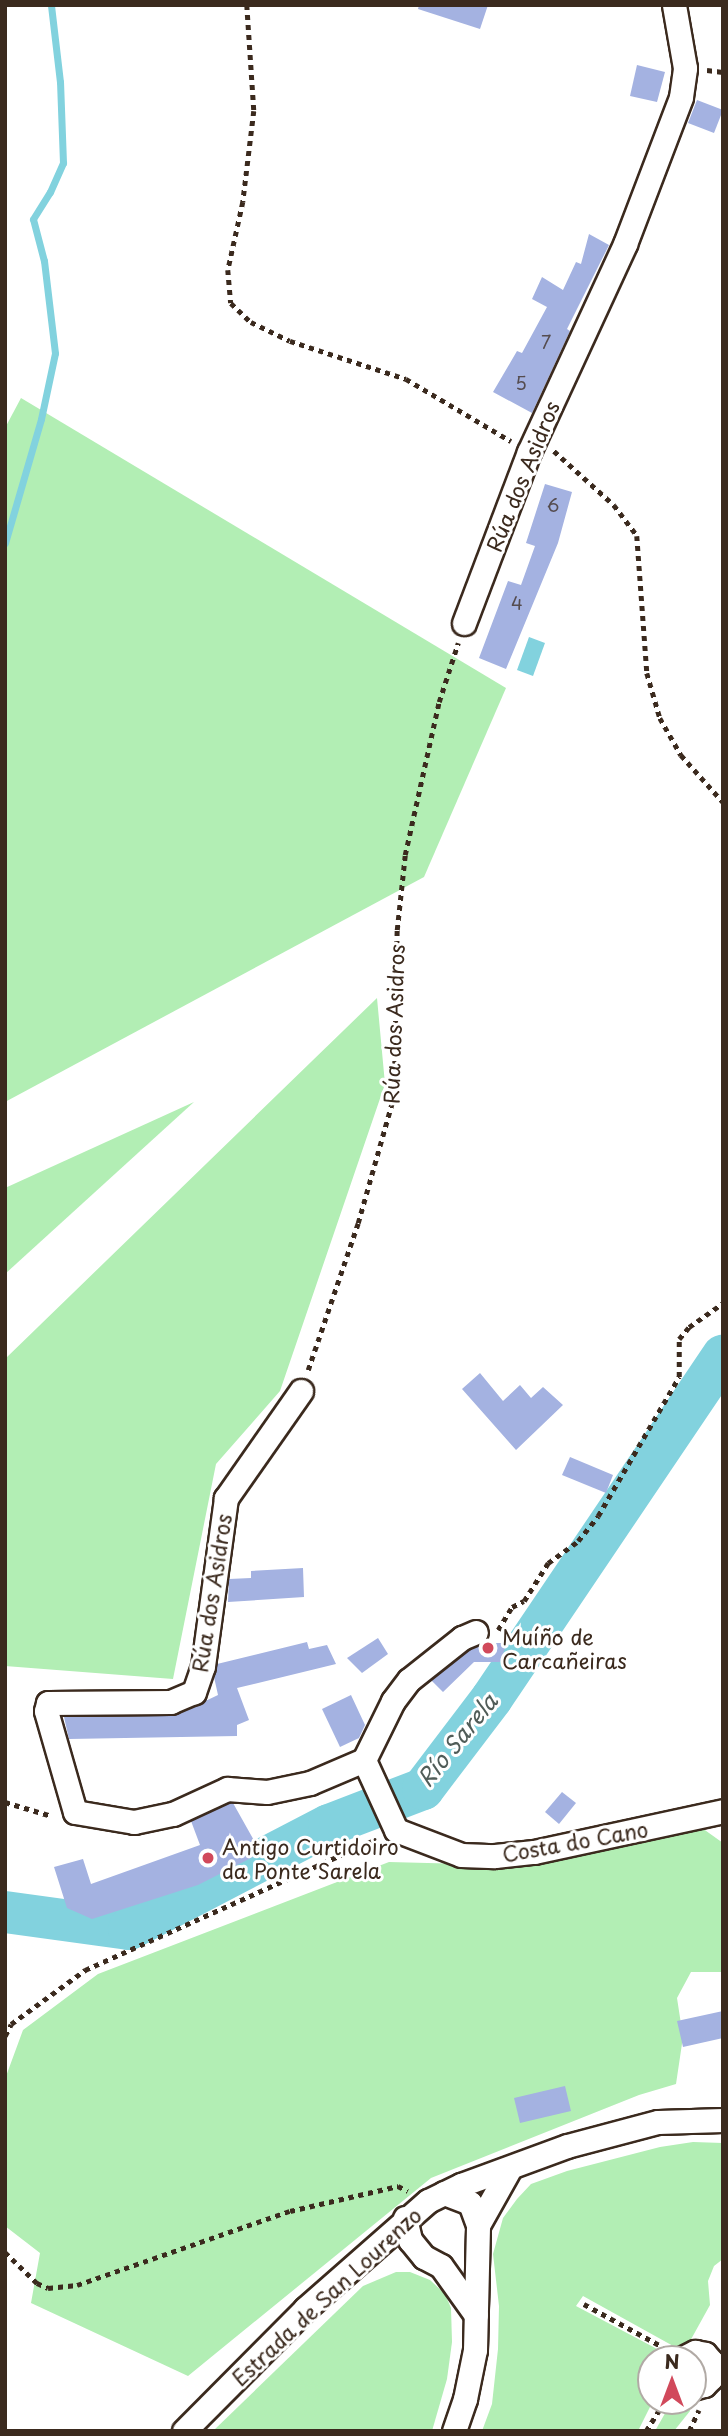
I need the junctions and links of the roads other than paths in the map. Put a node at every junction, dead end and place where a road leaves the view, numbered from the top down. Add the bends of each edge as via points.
1 (674, 5) edge
2 (464, 623) road end
3 (300, 1391) road end
4 (476, 1632) road end
5 (367, 1764) junction
6 (723, 1811) edge
7 (723, 2120) edge
8 (510, 2168) junction
9 (436, 2197) junction
10 (405, 2218) junction
11 (478, 2234) junction
12 (441, 2266) junction
13 (477, 2315) junction
14 (717, 2360) edge
15 (707, 2382) edge
16 (184, 2431) edge
17 (454, 2431) edge

1 - 2 street, Rúa dos Asidros via 685,68 681,97 625,244 533,444
3 - 5 street, Rúa dos Asidros via 226,1498 202,1666 194,1692 172,1702 48,1703 46,1711 75,1812 134,1822 173,1814 227,1789 267,1792
4 - 5 street via 461,1638 409,1680 393,1701
5 - 6 street, Costa do Cano via 394,1826 461,1854 534,1852
7 - 8 street, Estrada de San Lourenzo via 658,2122 567,2146
8 - 9 street, Estrada de San Lourenzo
8 - 11 street
9 - 10 street, Estrada de San Lourenzo
9 - 11 street via 470,2203
10 - 12 street via 410,2240 424,2257
10 - 16 street, Estrada de San Lourenzo via 305,2309
11 - 12 street via 469,2256
11 - 13 street
12 - 13 street
13 - 17 street via 470,2375
14 - 15 street

